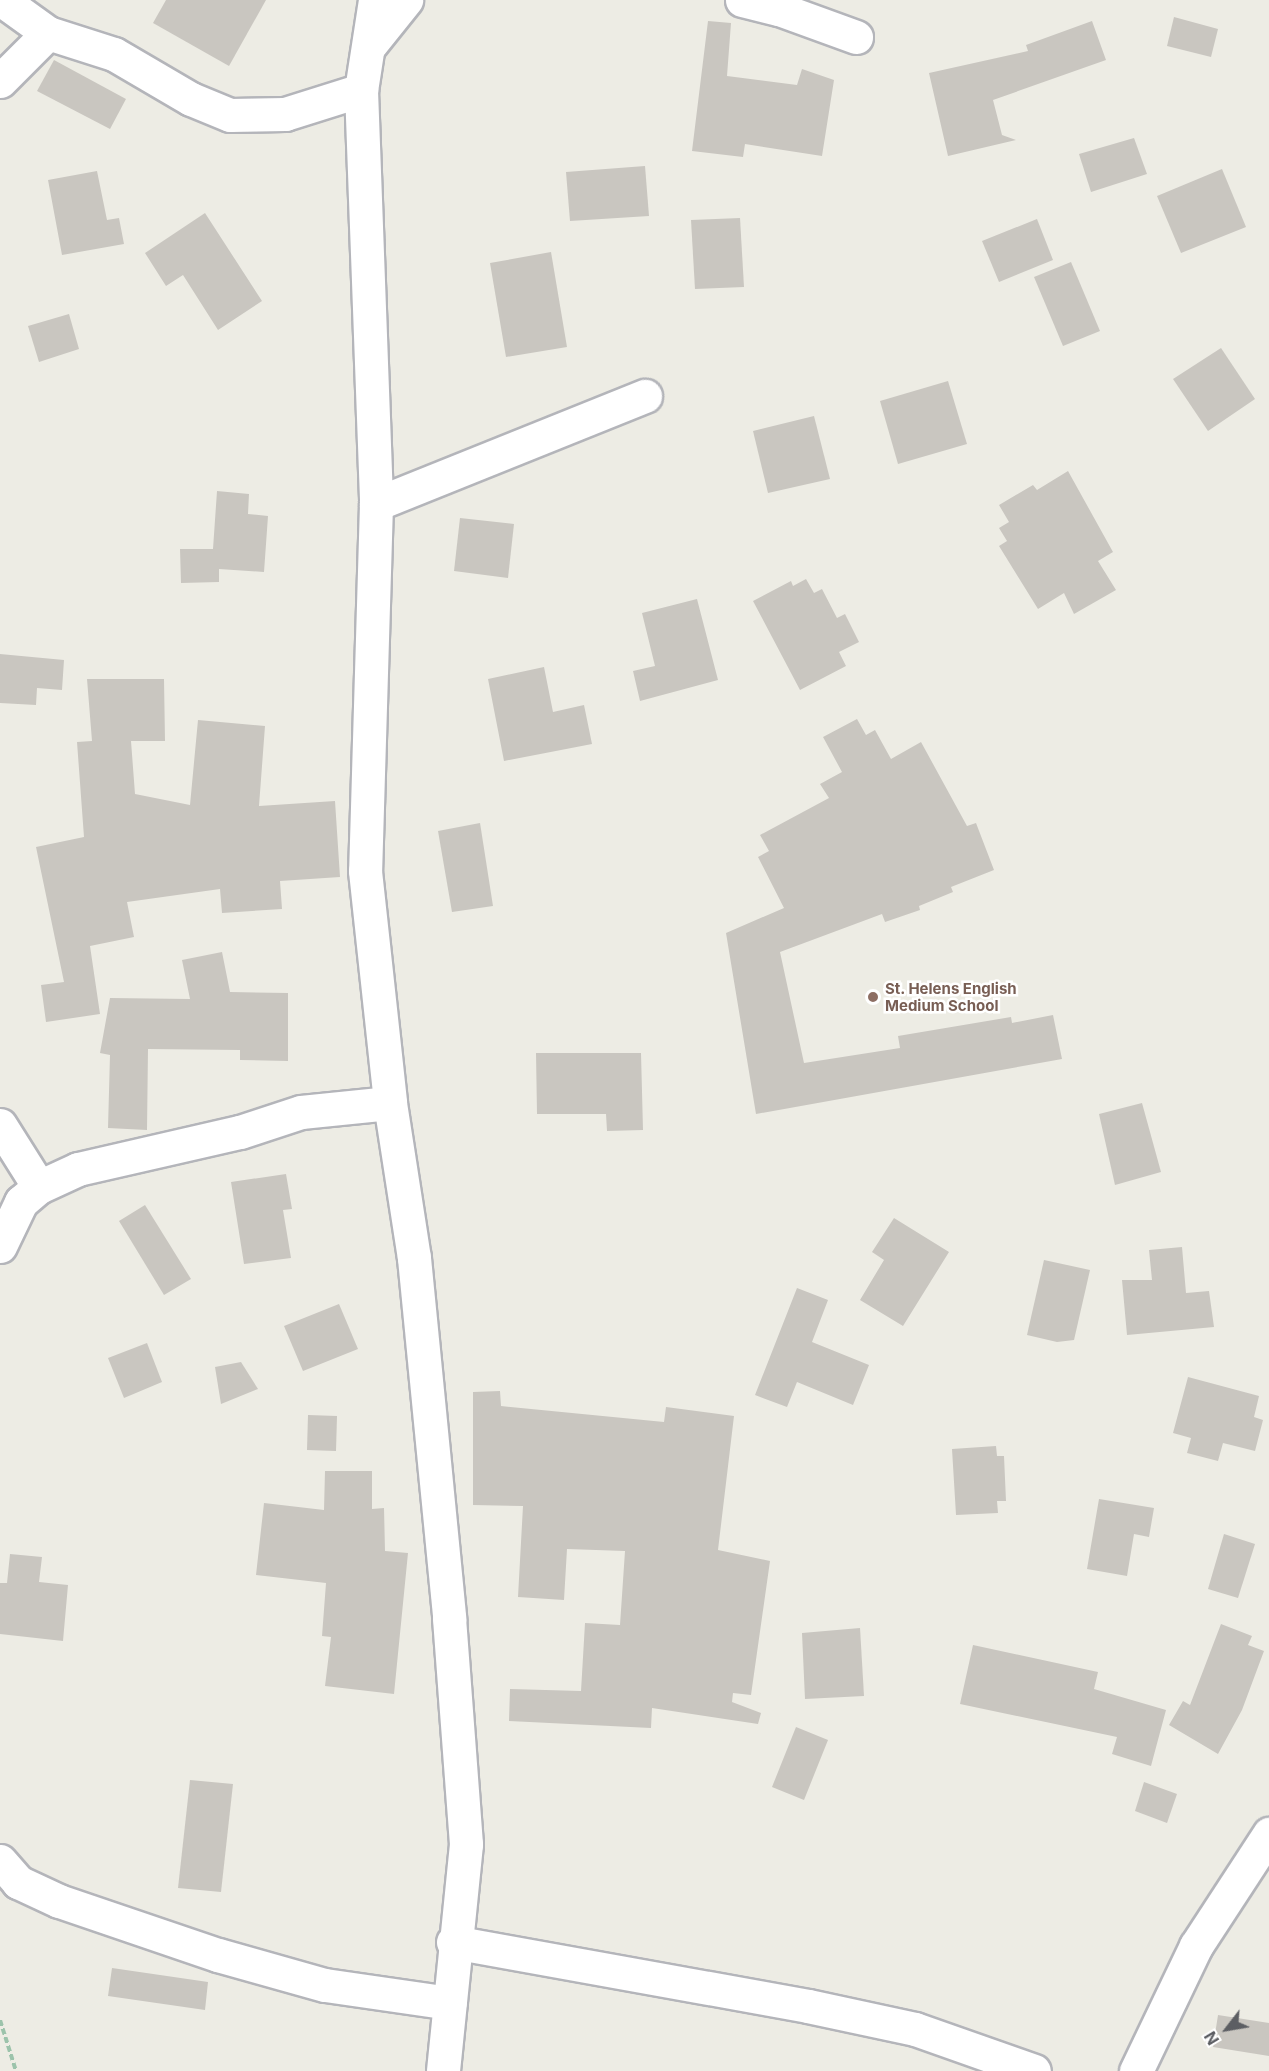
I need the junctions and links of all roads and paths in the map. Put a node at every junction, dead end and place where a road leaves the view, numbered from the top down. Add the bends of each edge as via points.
1 (2, 0) edge
2 (375, 0) edge
3 (406, 0) edge
4 (742, 0) edge
5 (48, 33) junction
6 (856, 37) dead end
7 (368, 48) junction
8 (0, 81) edge
9 (362, 90) junction
10 (645, 396) dead end
11 (376, 504) junction
12 (390, 1103) junction
13 (0, 1125) edge
14 (39, 1187) junction
15 (0, 1246) edge
16 (1269, 1834) edge
17 (0, 1861) edge
18 (453, 1942) junction
19 (450, 2003) junction
20 (0, 2020) edge
21 (16, 2071) edge
22 (443, 2071) edge
23 (1034, 2071) edge
24 (1136, 2071) edge

1 - 5 street
2 - 7 street
3 - 7 street
4 - 6 street
5 - 8 street
5 - 9 street via 114,54 191,99 230,115 285,114
7 - 9 street
9 - 11 street
10 - 11 street
11 - 12 street via 365,871
12 - 14 street via 301,1112 240,1132 78,1169
12 - 18 street via 414,1258 452,1654 466,1844
13 - 14 street
14 - 15 street via 21,1202
16 - 24 street via 1196,1946
17 - 19 street via 18,1882 59,1901 218,1955 325,1986
18 - 19 street
18 - 23 street via 905,2027
19 - 22 street
20 - 21 path

